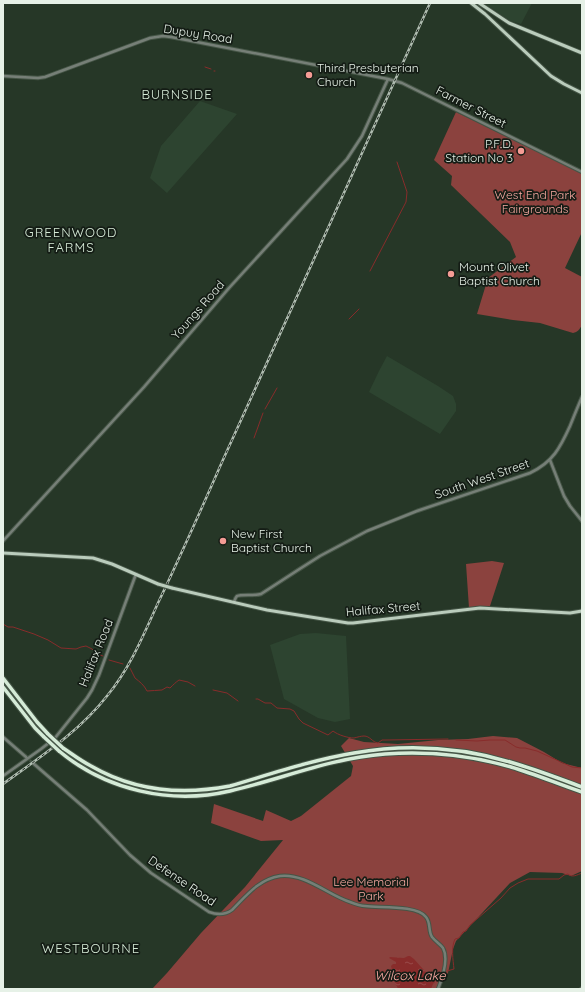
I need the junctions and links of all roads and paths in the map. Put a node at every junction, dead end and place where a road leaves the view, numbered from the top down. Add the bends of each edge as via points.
1 (471, 3) edge
2 (479, 3) edge
3 (582, 53) edge
4 (3, 76) edge
5 (388, 79) junction
6 (394, 80) joint
7 (582, 93) edge
8 (582, 172) edge
9 (582, 397) edge
10 (550, 460) junction
11 (582, 521) edge
12 (3, 541) edge
13 (4, 553) edge
14 (136, 574) junction
15 (234, 602) junction
16 (582, 611) edge
17 (3, 678) edge
18 (3, 687) edge
19 (3, 737) edge
20 (26, 757) tunnel mouth
21 (34, 764) tunnel mouth
22 (4, 776) edge
23 (582, 787) edge
24 (582, 792) edge
25 (438, 989) edge

1 - 7 main road via 551,76
2 - 3 main road via 502,20
4 - 5 street, Dupuy Road via 45,78 150,38 163,36
5 - 6 street, Dupuy Road
5 - 12 street, Youngs Road via 362,136 347,159
6 - 8 street, Farmer Street
9 - 10 street, South West Street via 562,443
10 - 11 street via 561,490
10 - 15 street, South West Street via 530,473 417,511 367,531 331,550 261,594 238,596
13 - 14 main road, Halifax Street via 93,558
14 - 15 main road, Halifax Street, bridge via 158,584
14 - 22 street, Halifax Road via 108,650 86,700 46,746
15 - 16 main road, Halifax Street via 353,623 480,608 570,613
17 - 23 highway, bridge via 37,722 63,748 89,766 119,779 147,787 183,791 209,790 320,760 398,748 453,750 481,755 510,762
18 - 24 highway, bridge via 35,728 59,751 79,765 111,782 159,794 206,795 229,791 331,762 403,753 450,755 480,760 513,768
19 - 20 street
21 - 25 street, Defense Road via 87,810 139,863 209,912 227,913 254,888 280,876 310,883 354,904 422,913 430,925 431,935 444,950 445,967

